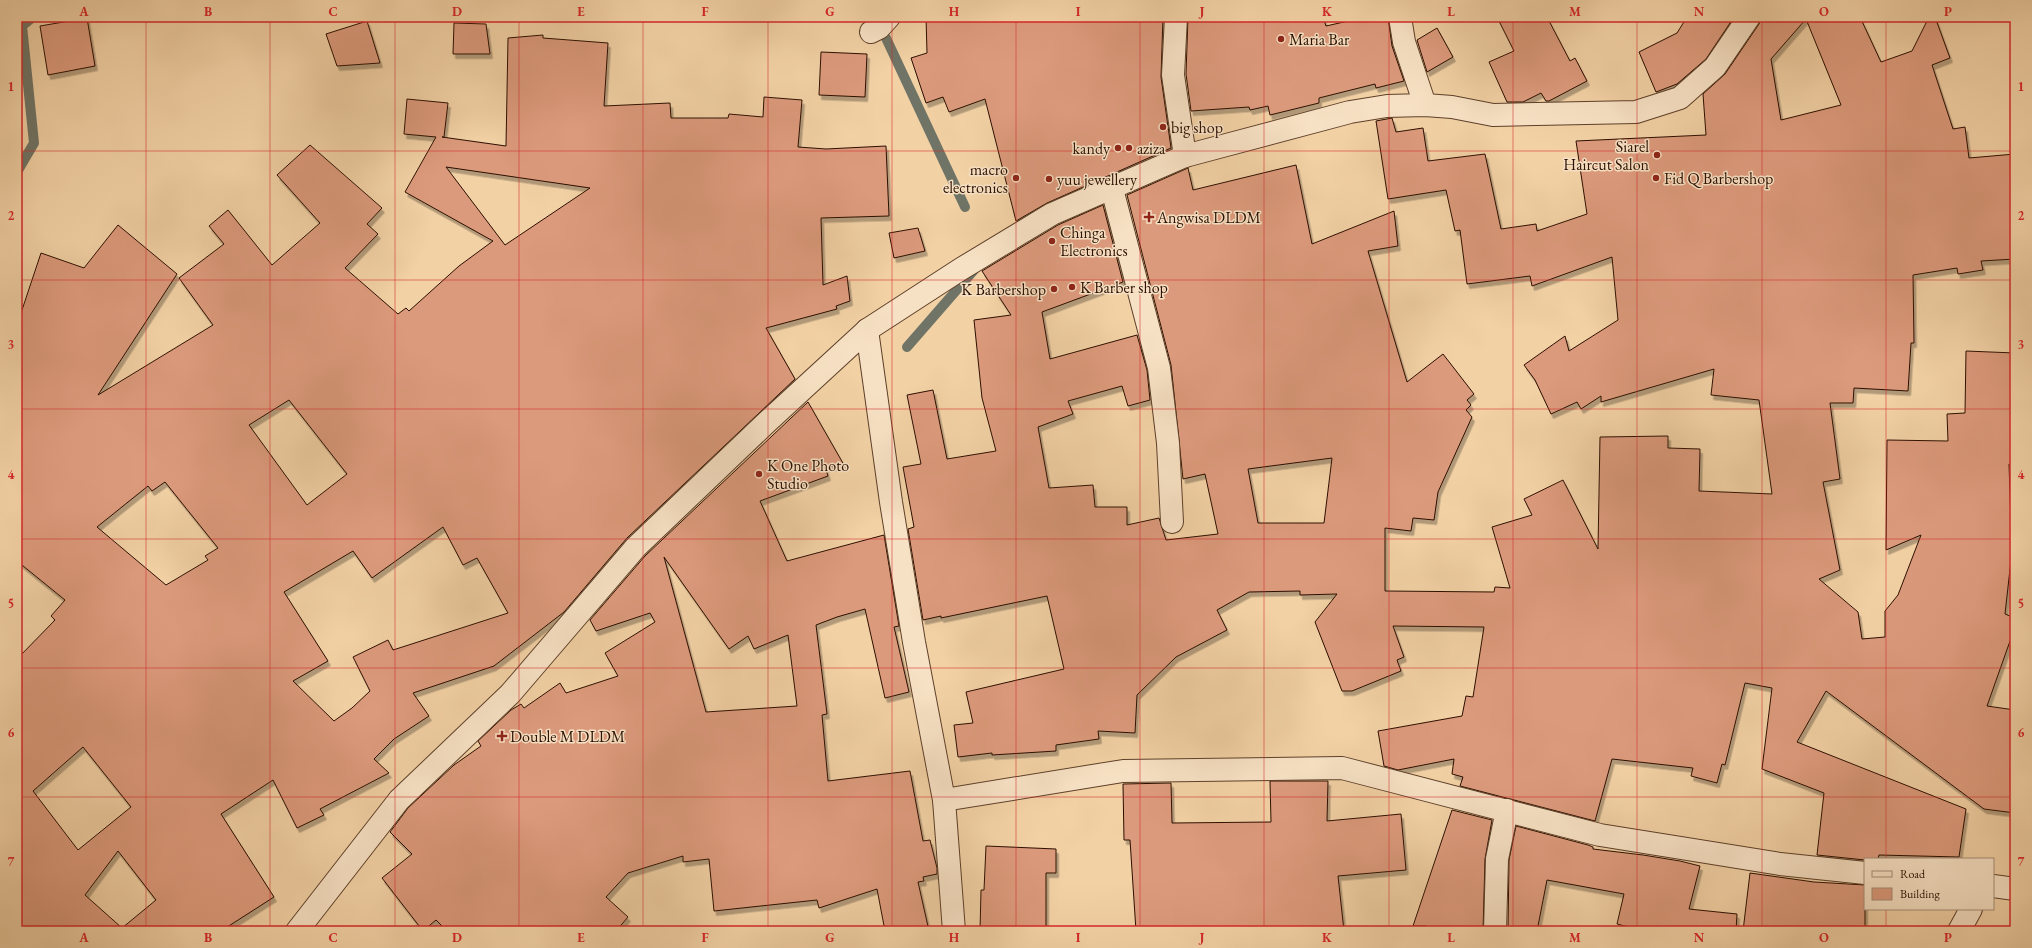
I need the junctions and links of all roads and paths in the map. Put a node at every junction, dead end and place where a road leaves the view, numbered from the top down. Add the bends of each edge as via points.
1 (889, 17) edge
2 (1176, 17) edge
3 (1400, 17) edge
4 (1749, 17) edge
5 (871, 32) dead end
6 (1425, 105) junction
7 (1185, 156) junction
8 (1112, 188) junction
9 (867, 330) junction
10 (1172, 522) dead end
11 (944, 800) junction
12 (1507, 810) junction
13 (1864, 873) edge
14 (1994, 886) edge
15 (2015, 889) edge
16 (1970, 910) edge
17 (297, 931) edge
18 (954, 931) edge
19 (1495, 931) edge
20 (1959, 931) edge

1 - 5 street via 879,28
2 - 7 street via 1173,75
3 - 6 street via 1404,42
4 - 6 street via 1715,67 1680,98 1636,112 1492,116 1452,107
6 - 7 street via 1388,106 1350,112
7 - 8 street
8 - 9 street via 1052,214
8 - 10 street via 1159,368 1168,443
9 - 11 street via 896,533
9 - 17 street via 636,547 510,694 398,800
11 - 12 street via 1123,771 1342,768
11 - 18 street
12 - 13 street via 1600,835 1780,864
12 - 19 street via 1497,859
14 - 15 street
16 - 20 street

